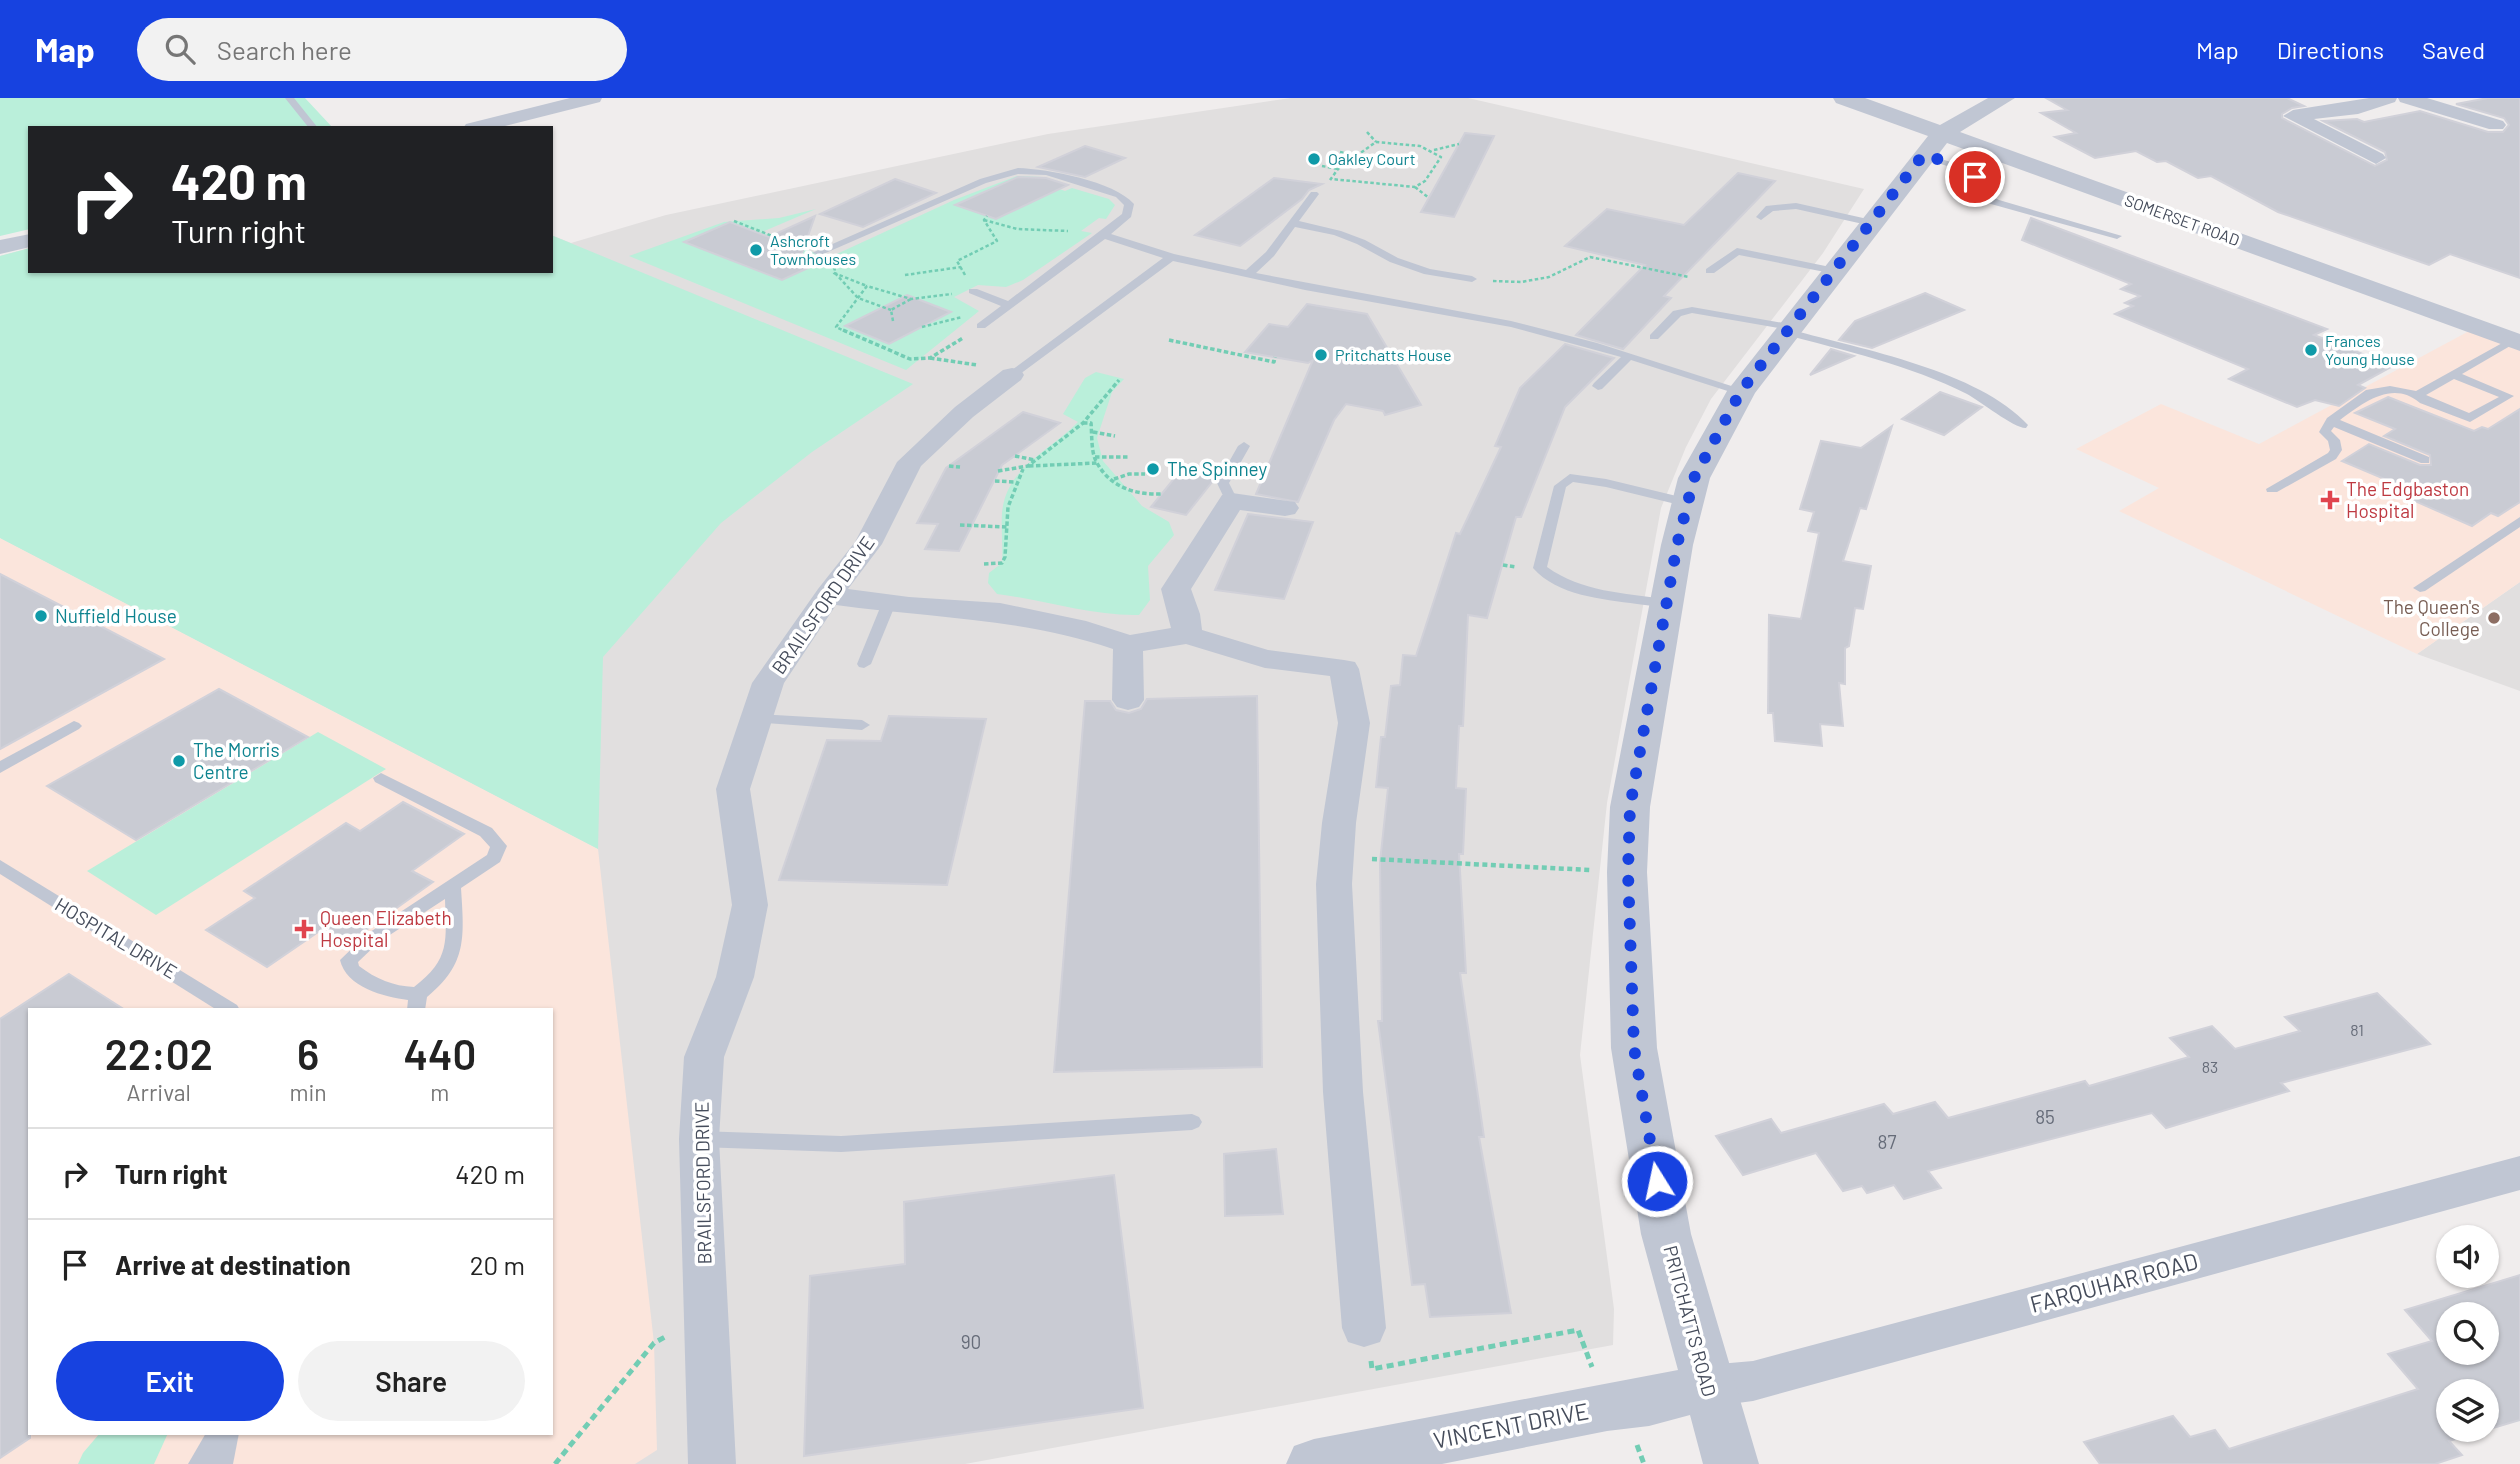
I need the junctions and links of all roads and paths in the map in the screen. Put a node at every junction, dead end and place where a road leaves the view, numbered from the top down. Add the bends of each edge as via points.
1 (289, 98) edge
2 (593, 98) edge
3 (1844, 98) edge
4 (2004, 98) edge
5 (2388, 98) edge
6 (2407, 98) edge
7 (2496, 125) dead end
8 (312, 126) edge
9 (481, 126) edge
10 (1367, 132) dead end
11 (1406, 138) dead end
12 (1376, 142) junction
13 (1403, 142) junction
14 (1459, 144) dead end
15 (1933, 144) junction
16 (1433, 150) junction
17 (1340, 152) dead end
18 (1355, 155) junction
19 (2376, 158) dead end
20 (1322, 166) dead end
21 (1435, 168) junction
22 (1338, 169) junction
23 (1445, 169) dead end
24 (1415, 187) junction
25 (1314, 194) dead end
26 (1429, 198) dead end
27 (1761, 217) dead end
28 (1293, 223) junction
29 (1872, 223) junction
30 (1102, 236) junction
31 (2117, 236) dead end
32 (28, 240) edge
33 (0, 247) edge
34 (817, 253) dead end
35 (1171, 257) junction
36 (961, 267) junction
37 (1710, 271) joint
38 (1835, 271) junction
39 (834, 273) dead end
40 (1249, 273) junction
41 (905, 275) dead end
42 (1472, 279) joint
43 (973, 292) junction
44 (858, 299) junction
45 (911, 299) junction
46 (1007, 304) junction
47 (891, 310) junction
48 (893, 321) dead end
49 (985, 322) junction
50 (922, 327) dead end
51 (1789, 329) junction
52 (1654, 337) dead end
53 (1169, 340) dead end
54 (2517, 342) edge
55 (1629, 356) junction
56 (1275, 357) dead end
57 (1012, 375) joint
58 (2453, 375) junction
59 (1119, 380) dead end
60 (1598, 386) dead end
61 (1741, 391) junction
62 (2418, 395) junction
63 (2332, 421) junction
64 (1083, 424) junction
65 (2022, 425) dead end
66 (1093, 432) junction
67 (1115, 436) dead end
68 (1244, 446) dead end
69 (1015, 456) dead end
70 (1095, 457) junction
71 (1128, 457) dead end
72 (1035, 460) junction
73 (2425, 460) dead end
74 (1097, 463) junction
75 (1026, 467) junction
76 (998, 471) dead end
77 (1145, 474) dead end
78 (1114, 479) junction
79 (995, 481) dead end
80 (1016, 482) junction
81 (2272, 489) dead end
82 (1161, 494) dead end
83 (1231, 501) junction
84 (1688, 503) junction
85 (1285, 508) dead end
86 (2520, 521) edge
87 (960, 525) dead end
88 (1007, 527) junction
89 (984, 564) dead end
90 (2420, 588) dead end
91 (828, 594) junction
92 (889, 603) junction
93 (1665, 603) junction
94 (1187, 635) junction
95 (1128, 644) junction
96 (864, 664) dead end
97 (1128, 700) dead end
98 (756, 719) junction
99 (862, 725) dead end
100 (74, 726) dead end
101 (0, 768) edge
102 (382, 778) dead end
103 (1336, 857) junction
104 (1628, 872) junction
105 (4, 874) edge
106 (453, 888) junction
107 (417, 1002) edge
108 (228, 1008) edge
109 (1192, 1122) dead end
110 (699, 1139) junction
111 (2520, 1172) edge
112 (705, 1313) junction
113 (1364, 1328) dead end
114 (1578, 1330) dead end
115 (1372, 1369) dead end
116 (1707, 1386) junction
117 (218, 1435) edge
118 (228, 1435) edge
119 (1636, 1444) dead end
120 (199, 1464) edge
121 (222, 1464) edge
122 (555, 1464) edge
123 (712, 1464) edge
124 (1314, 1464) edge
125 (1644, 1464) edge
126 (1731, 1464) edge

1 - 8 lane
2 - 9 street
3 - 15 street, SOMERSET ROAD
4 - 15 street
5 - 19 street via 2358,108 2292,116
6 - 7 street
10 - 12 path
11 - 13 path
12 - 13 path
12 - 18 path
13 - 16 path
14 - 16 path
15 - 29 street, PRITCHATTS ROAD
15 - 31 lane via 1969,170 1982,195 1995,202
15 - 54 street, SOMERSET ROAD
16 - 21 path via 1441,157
17 - 18 path
18 - 22 path
20 - 22 path
21 - 23 path
21 - 24 path
22 - 24 path via 1331,178
24 - 26 path
25 - 28 lane
27 - 29 lane via 1770,208 1796,206
28 - 40 lane
28 - 42 lane via 1337,233 1428,271
29 - 38 street, PRITCHATTS ROAD
30 - 34 lane via 1127,215 1129,204 1119,195 1047,172 1018,171 983,181
30 - 35 lane
30 - 36 path via 1017,229 985,218 997,241 957,261
30 - 46 lane
32 - 33 street
35 - 40 lane
35 - 57 lane
36 - 41 path
36 - 43 path
37 - 38 lane via 1737,251
37 - 42 path via 1686,278 1590,257 1578,258 1555,275 1515,283
38 - 51 street, PRITCHATTS ROAD
39 - 44 path
40 - 55 lane via 1511,324
43 - 45 path
43 - 46 lane
44 - 45 path via 867,286
44 - 47 path
44 - 49 path via 836,327 910,359 944,352
45 - 47 path
46 - 49 lane
47 - 48 path
49 - 50 path via 972,315
51 - 52 lane via 1692,310 1677,313
51 - 61 street, PRITCHATTS ROAD
51 - 65 lane via 1966,388
53 - 56 path via 1274,362
54 - 58 lane
55 - 60 lane
55 - 61 lane
57 - 91 street, BRAILSFORD DRIVE via 910,462 868,544
58 - 62 lane
58 - 62 lane via 2508,396 2470,418
59 - 64 path
61 - 84 street, PRITCHATTS ROAD via 1694,478
62 - 63 lane via 2390,390 2370,393
63 - 73 lane
63 - 81 lane via 2325,432 2334,440 2332,456
64 - 66 path via 1091,423
64 - 72 path
66 - 67 path
66 - 70 path
68 - 83 lane via 1223,483
69 - 72 path
70 - 71 path
70 - 74 path
72 - 75 path
74 - 75 path
74 - 78 path
75 - 76 path
75 - 80 path
77 - 78 path
78 - 82 path via 1137,495
79 - 80 path
80 - 88 path
83 - 85 street
83 - 94 street via 1176,589
84 - 93 street, PRITCHATTS ROAD
84 - 93 lane via 1570,478 1560,486 1540,568 1574,590
86 - 90 lane
87 - 88 path
88 - 89 path via 1008,553 1002,563
91 - 92 street
91 - 98 street, BRAILSFORD DRIVE via 768,683
92 - 95 street via 1000,612
92 - 96 lane
93 - 104 street, PRITCHATTS ROAD via 1630,807
94 - 95 street
94 - 103 street via 1265,659 1343,669 1354,723
95 - 97 street
98 - 99 lane
98 - 110 street, BRAILSFORD DRIVE via 733,789 750,905 734,977 704,1057
100 - 101 lane
102 - 106 lane via 495,839 499,851 494,858
103 - 104 path
103 - 113 street via 1343,1092
104 - 116 street, PRITCHATTS ROAD via 1634,1048 1666,1234
105 - 108 lane, HOSPITAL DRIVE
106 - 107 lane via 452,961
106 - 107 lane via 373,938 349,960 351,969 373,986
109 - 110 lane via 841,1144
110 - 112 street, BRAILSFORD DRIVE
111 - 116 street, FARQUHAR ROAD via 1767,1377
112 - 122 path via 654,1343
112 - 123 street, BRAILSFORD DRIVE
114 - 115 path
116 - 124 street, VINCENT DRIVE via 1648,1402
116 - 126 street, PRITCHATTS ROAD
117 - 120 lane
118 - 121 lane
119 - 125 path

